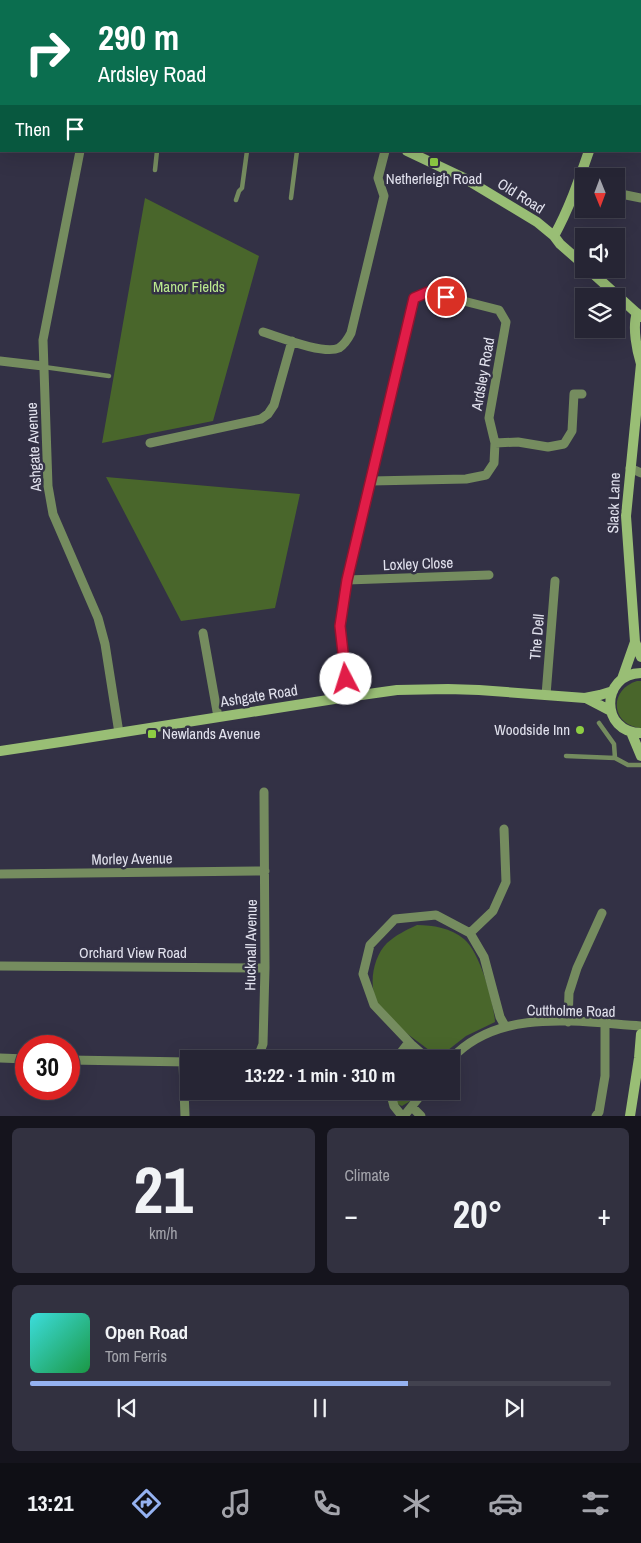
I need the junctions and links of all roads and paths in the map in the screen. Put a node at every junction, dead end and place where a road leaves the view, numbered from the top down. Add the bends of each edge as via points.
1 (80, 152) edge
2 (157, 152) edge
3 (247, 152) edge
4 (297, 152) edge
5 (385, 152) edge
6 (409, 152) edge
7 (589, 152) edge
8 (585, 168) edge
9 (155, 170) dead end
10 (625, 195) edge
11 (575, 196) edge
12 (291, 198) dead end
13 (641, 198) edge
14 (236, 200) dead end
15 (554, 236) junction
16 (575, 257) edge
17 (598, 278) edge
18 (639, 315) edge
19 (263, 332) dead end
20 (292, 341) junction
21 (0, 361) edge
22 (641, 364) edge
23 (43, 366) junction
24 (109, 376) dead end
25 (582, 394) dead end
26 (638, 424) edge
27 (150, 443) dead end
28 (495, 443) junction
29 (630, 468) junction
30 (641, 473) edge
31 (371, 481) junction
32 (489, 575) dead end
33 (347, 580) junction
34 (555, 581) dead end
35 (203, 633) dead end
36 (635, 642) junction
37 (641, 656) edge
38 (641, 673) edge
39 (622, 679) junction
40 (613, 691) junction
41 (546, 695) junction
42 (347, 697) junction
43 (585, 698) junction
44 (611, 711) junction
45 (218, 717) junction
46 (599, 722) dead end
47 (119, 733) junction
48 (636, 733) edge
49 (0, 751) edge
50 (566, 756) dead end
51 (641, 756) edge
52 (615, 758) junction
53 (641, 765) edge
54 (264, 792) dead end
55 (504, 829) dead end
56 (265, 871) junction
57 (0, 874) edge
58 (602, 913) dead end
59 (470, 933) junction
60 (0, 966) edge
61 (265, 968) junction
62 (568, 1022) junction
63 (605, 1024) junction
64 (505, 1026) junction
65 (641, 1026) edge
66 (641, 1034) edge
67 (409, 1042) junction
68 (261, 1050) edge
69 (403, 1050) edge
70 (418, 1050) edge
71 (460, 1051) edge
72 (0, 1058) edge
73 (15, 1059) edge
74 (80, 1060) edge
75 (180, 1062) edge
76 (185, 1100) edge
77 (392, 1100) edge
78 (417, 1100) edge
79 (412, 1107) junction
80 (185, 1116) edge
81 (403, 1116) edge
82 (421, 1116) edge
83 (596, 1116) edge
84 (630, 1116) edge

1 - 23 street, Ashgate Avenue via 47,313
2 - 9 lane
3 - 14 lane via 242,188
4 - 12 lane
5 - 20 street via 378,178 384,196 351,333 346,343 326,350
6 - 15 street, Old Road via 464,178 537,222
7 - 8 street
10 - 13 street
11 - 15 street
15 - 16 street, Old Road
17 - 18 street
18 - 22 street, Slack Lane via 635,320
19 - 20 street
20 - 27 street via 274,405 268,414 170,443
21 - 23 street
22 - 26 street, Slack Lane
23 - 24 lane
23 - 47 street, Ashgate Avenue via 48,486 53,514 98,618
25 - 28 street via 574,394 572,431 564,444 548,447 518,442
26 - 29 street, Slack Lane
28 - 31 street, Ardsley Road via 494,463 486,475 466,479
28 - 31 street, Ardsley Road via 489,418 506,322 499,310 428,292 414,298
29 - 30 street
29 - 36 street, Slack Lane via 626,516
31 - 33 street
32 - 33 street, Loxley Close
33 - 42 street via 340,626
34 - 41 street, The Dell
35 - 45 street
36 - 37 street, Slack Lane
36 - 39 street, Slack Lane
38 - 39 street
39 - 40 street, Slack Lane
40 - 43 street, Ashgate Road
40 - 44 street
41 - 42 street, Ashgate Road via 448,689 397,690
41 - 43 street, Ashgate Road
42 - 45 street, Ashgate Road
43 - 44 street, Ashgate Road
44 - 48 street via 618,724
45 - 47 street, Ashgate Road
46 - 52 lane via 614,744
47 - 49 street, Ashgate Road
48 - 51 street
50 - 52 lane
52 - 53 lane via 628,765
54 - 56 street, Hucknall Avenue
55 - 59 street via 506,882 493,911
56 - 57 street, Morley Avenue
56 - 61 street, Hucknall Avenue
58 - 62 street via 576,968 569,993
59 - 64 street via 484,957
59 - 67 street via 436,916 395,918 370,945 363,974 374,1005
60 - 61 street, Orchard View Road
61 - 68 street, Hucknall Avenue
62 - 63 street, Cuttholme Road
62 - 64 street, Cuttholme Road
63 - 65 street, Cuttholme Road
63 - 83 street via 605,1076
64 - 71 street, Cuttholme Road via 474,1039
66 - 84 street
67 - 69 street
67 - 70 street
72 - 73 street
74 - 75 street
76 - 80 street
77 - 81 street
78 - 79 street
79 - 81 street
79 - 82 street

